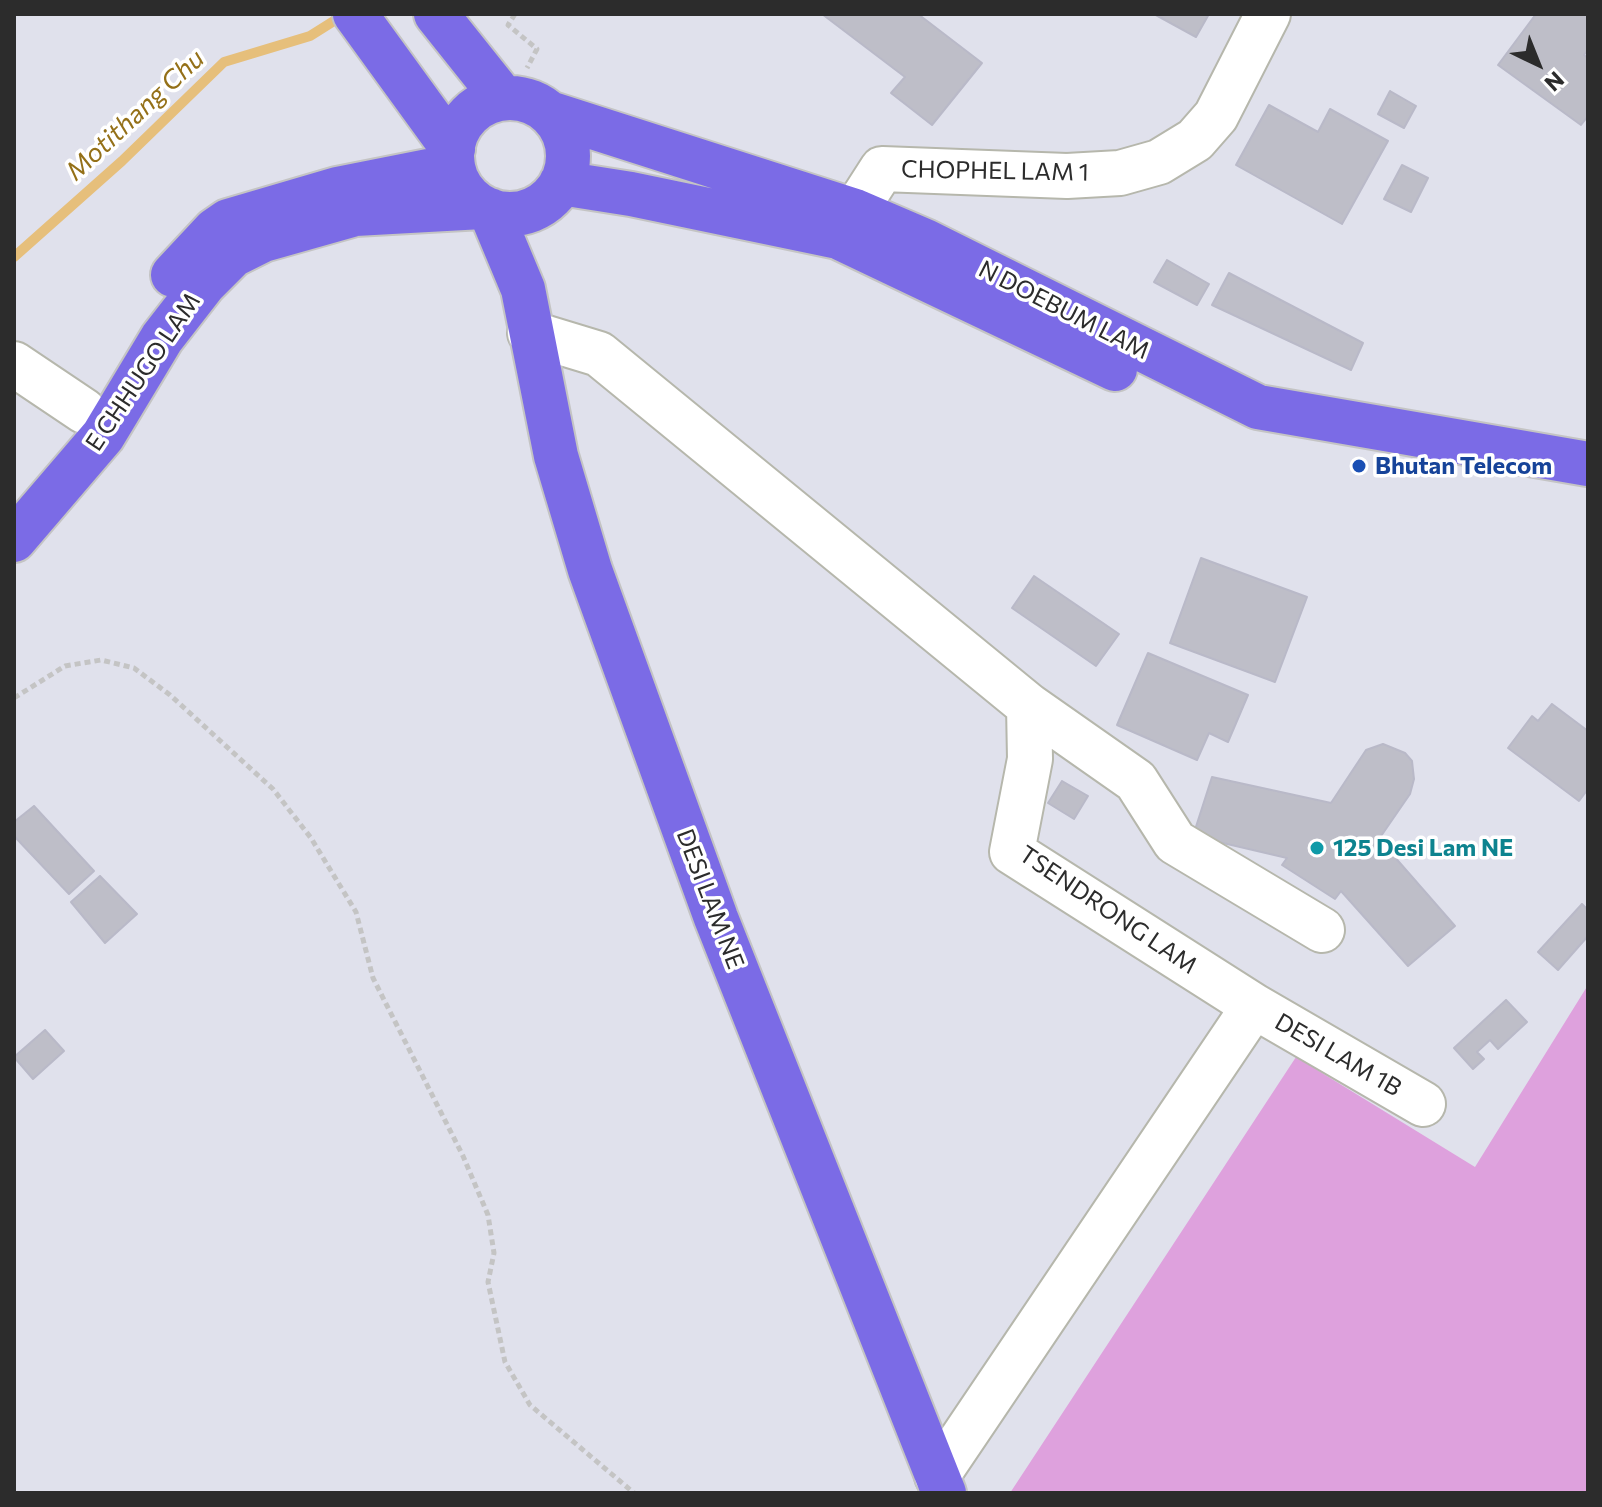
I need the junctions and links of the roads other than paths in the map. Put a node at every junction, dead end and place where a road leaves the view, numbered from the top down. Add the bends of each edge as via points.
1 (355, 14) edge
2 (436, 14) edge
3 (1268, 14) edge
4 (503, 98) junction
5 (549, 113) junction
6 (453, 157) junction
7 (555, 191) junction
8 (486, 208) junction
9 (855, 211) junction
10 (523, 289) junction
11 (530, 333) junction
12 (14, 364) edge
13 (84, 411) junction
14 (1588, 464) edge
15 (1588, 490) edge
16 (14, 495) edge
17 (14, 540) edge
18 (1029, 706) junction
19 (1322, 930) dead end
20 (1254, 1006) junction
21 (1423, 1104) dead end
22 (941, 1484) edge

1 - 6 main road
2 - 4 main road
3 - 9 street, CHOPHEL LAM 1 via 1211,122 1195,140 1159,162 1120,173 1067,176 882,169
4 - 5 main road via 535,104
4 - 6 main road via 464,121
5 - 7 main road via 568,153
5 - 9 main road, N DOEBUM LAM
6 - 8 main road via 458,182
6 - 13 main road, E CHHUGO LAM via 245,215 215,230 144,312
7 - 8 main road via 521,213
7 - 10 main road
7 - 15 main road, N DOEBUM LAM via 838,237 1259,437
8 - 10 main road
8 - 17 main road, E CHHUGO LAM via 355,214 263,240 233,255 162,338 103,436
9 - 14 main road, N DOEBUM LAM via 1258,407
10 - 11 main road, DESI LAM NE
11 - 18 street via 599,354
11 - 22 main road, DESI LAM NE via 556,456 590,570 716,918
12 - 13 street
13 - 16 main road, E CHHUGO LAM
18 - 19 street via 1136,781 1175,842
18 - 20 street, TSENDRONG LAM via 1030,759 1012,852
20 - 21 street, DESI LAM 1B
20 - 22 street

